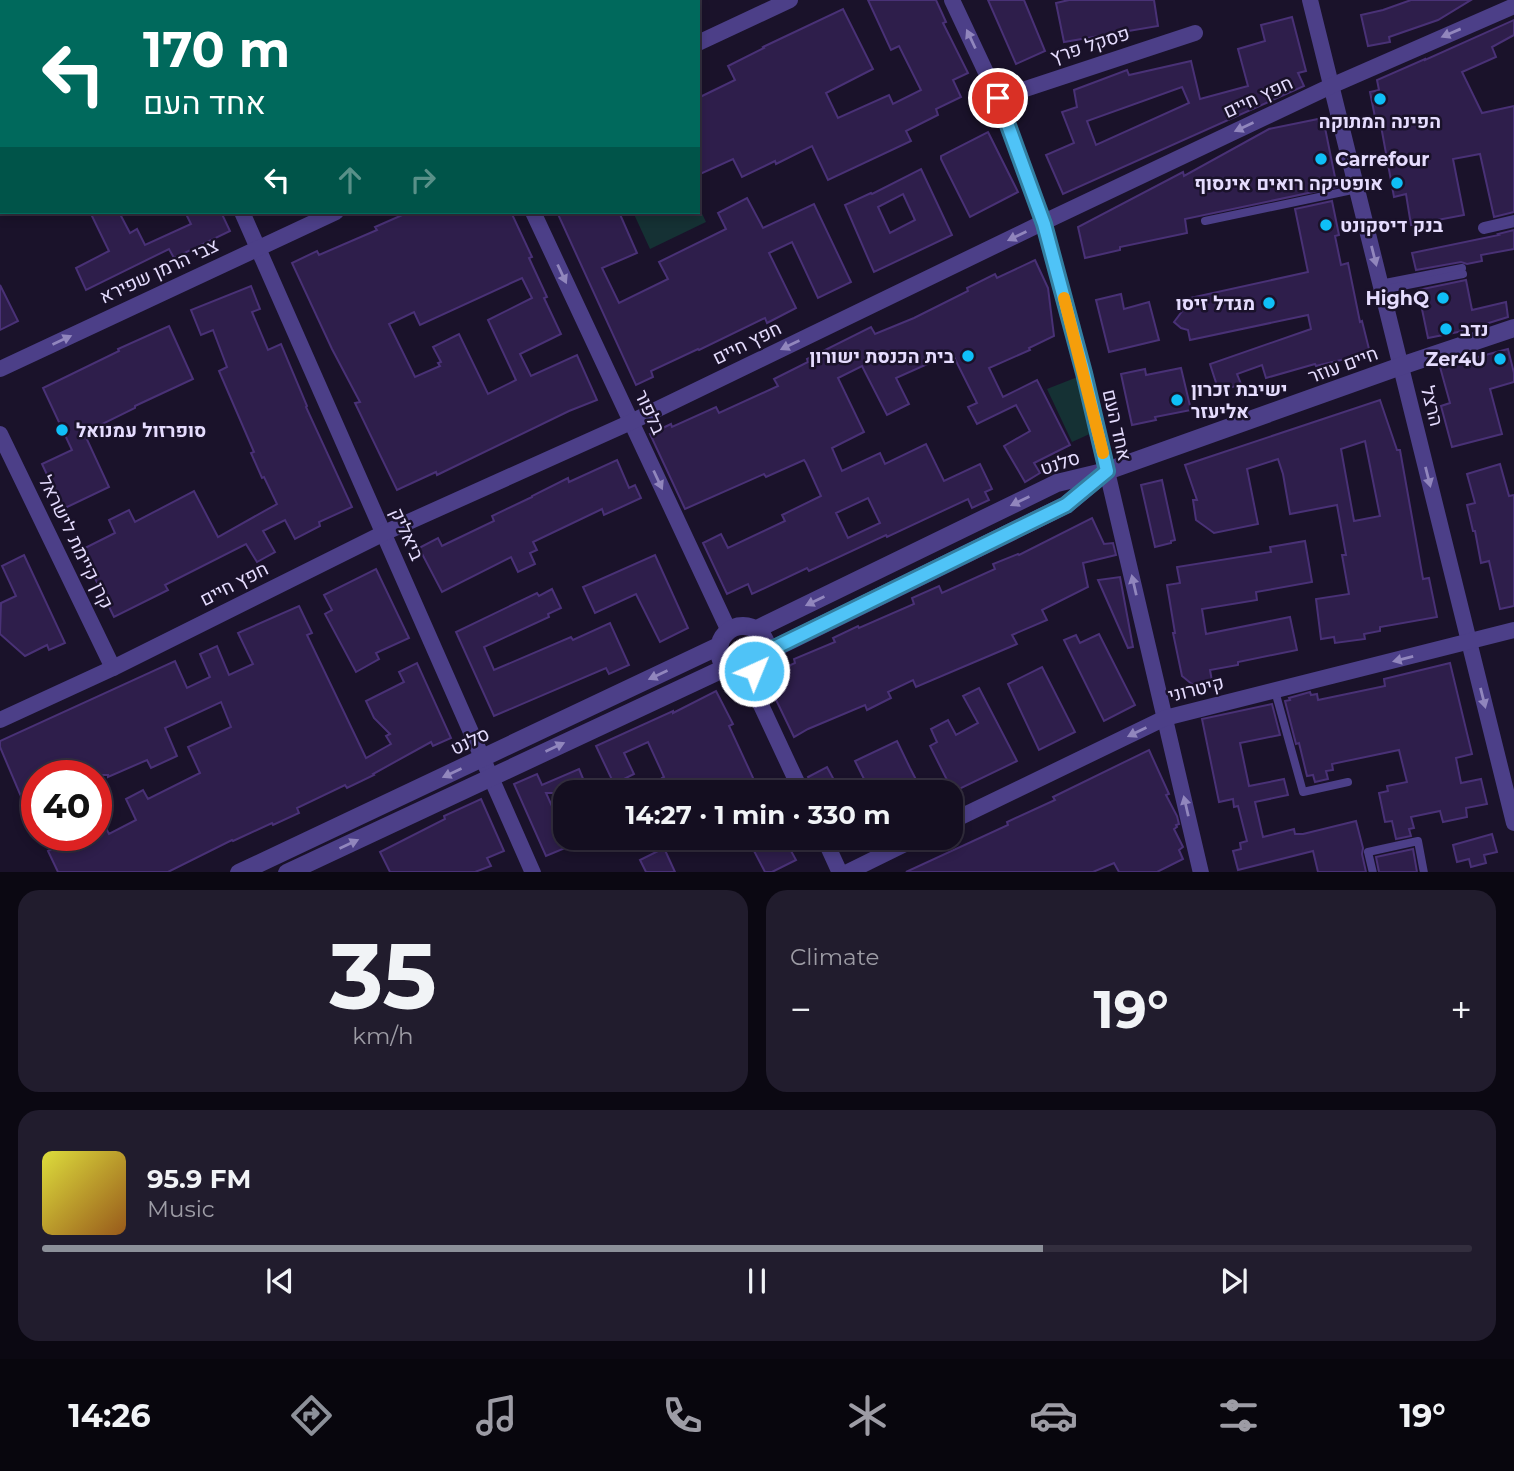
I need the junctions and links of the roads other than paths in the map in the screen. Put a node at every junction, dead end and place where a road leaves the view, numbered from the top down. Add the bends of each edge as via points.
1 (790, 0) edge
2 (952, 0) edge
3 (1310, 0) edge
4 (1514, 6) edge
5 (1195, 33) dead end
6 (700, 42) edge
7 (1331, 86) junction
8 (998, 98) junction
9 (1357, 189) junction
10 (243, 214) edge
11 (332, 214) edge
12 (534, 214) edge
13 (1205, 221) dead end
14 (1514, 221) edge
15 (1044, 222) junction
16 (1484, 228) dead end
17 (259, 248) junction
18 (1462, 271) dead end
19 (1381, 287) junction
20 (1514, 328) edge
21 (1401, 366) junction
22 (0, 369) edge
23 (631, 422) junction
24 (0, 434) edge
25 (1107, 471) junction
26 (384, 533) junction
27 (755, 629) junction
28 (1514, 630) edge
29 (724, 638) junction
30 (1469, 642) junction
31 (766, 652) junction
32 (727, 667) junction
33 (113, 668) junction
34 (746, 673) junction
35 (1275, 691) junction
36 (1165, 718) junction
37 (0, 720) edge
38 (483, 758) junction
39 (491, 777) junction
40 (796, 780) edge
41 (1348, 782) dead end
42 (963, 816) edge
43 (1514, 822) edge
44 (829, 850) edge
45 (892, 850) edge
46 (241, 872) edge
47 (289, 872) edge
48 (533, 872) edge
49 (840, 872) edge
50 (848, 872) edge
51 (1202, 872) edge
52 (1373, 872) edge
53 (1424, 872) edge

1 - 6 street
8 -> 2 street, אחד העם
3 - 7 street, הרצל
4 -> 7 street, חפץ חיים
5 - 8 street, פסקל פרץ
7 - 9 street, הרצל
7 -> 15 street, חפץ חיים
8 - 15 street, אחד העם
9 - 13 lane
9 -> 19 street, הרצל
10 - 17 street, ביאליק
11 - 17 street, צבי הרמן שפירא
12 -> 23 street, בלפור
14 - 16 street
15 -> 23 street, חפץ חיים
15 - 25 street, אחד העם
22 -> 17 street, צבי הרמן שפירא
17 - 26 street, ביאליק
18 - 19 lane
19 - 21 street, הרצל
20 - 21 street, חיים עוזר
21 - 25 street, חיים עוזר
21 -> 30 street, הרצל
23 - 26 street, חפץ חיים
23 -> 29 street, בלפור
24 - 33 street, קרן קיימת לישראל
25 -> 27 street, סלנט via 1057,483
25 - 31 street, סלנט via 1066,505
36 -> 25 street, אחד העם
26 - 33 street, חפץ חיים
26 - 38 street, ביאליק
27 - 29 street via 742,626
27 - 31 street via 764,639
28 - 30 street, קיטרוני
29 - 32 street via 722,661
29 -> 38 street, סלנט
30 -> 35 street, קיטרוני
30 -> 43 street, הרצל
31 - 34 street via 760,666
32 - 34 street
39 -> 32 street
33 - 37 street, חפץ חיים
34 - 40 street
35 - 36 street, קיטרוני
35 - 41 lane via 1303,792
36 -> 42 street, קיטרוני
51 -> 36 street, אחד העם
38 - 39 street, ביאליק
38 -> 46 street, סלנט
47 -> 39 street
39 - 48 street, ביאליק
44 - 49 street
45 - 50 street
52 - 53 lane via 1368,852 1418,841

